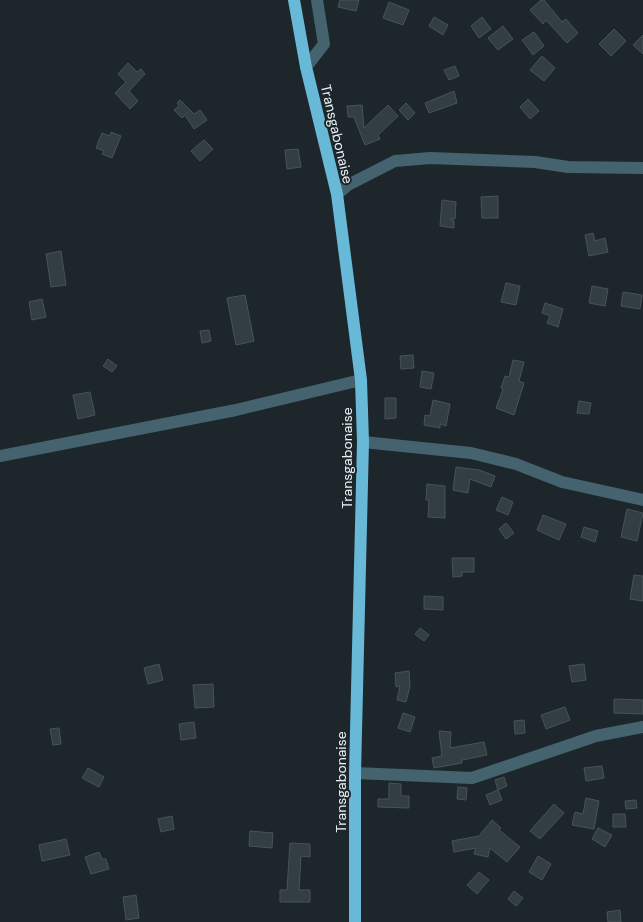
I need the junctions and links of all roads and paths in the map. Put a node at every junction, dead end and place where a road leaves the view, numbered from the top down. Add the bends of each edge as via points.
1 (294, 0) edge
2 (317, 0) edge
3 (306, 66) junction
4 (643, 168) edge
5 (336, 194) junction
6 (361, 380) junction
7 (363, 442) junction
8 (0, 456) edge
9 (643, 500) edge
10 (643, 727) edge
11 (354, 773) junction
12 (355, 922) edge

1 - 3 highway, Transgabonaise
2 - 3 street via 324,44
3 - 5 highway, Transgabonaise
4 - 5 street via 568,167 535,162 430,158 395,161
5 - 6 highway, Transgabonaise
6 - 7 highway, Transgabonaise
6 - 8 street via 236,410
7 - 9 street via 471,453 516,464 562,482
7 - 11 highway, Transgabonaise
10 - 11 street via 596,736 472,778
11 - 12 highway, Transgabonaise

